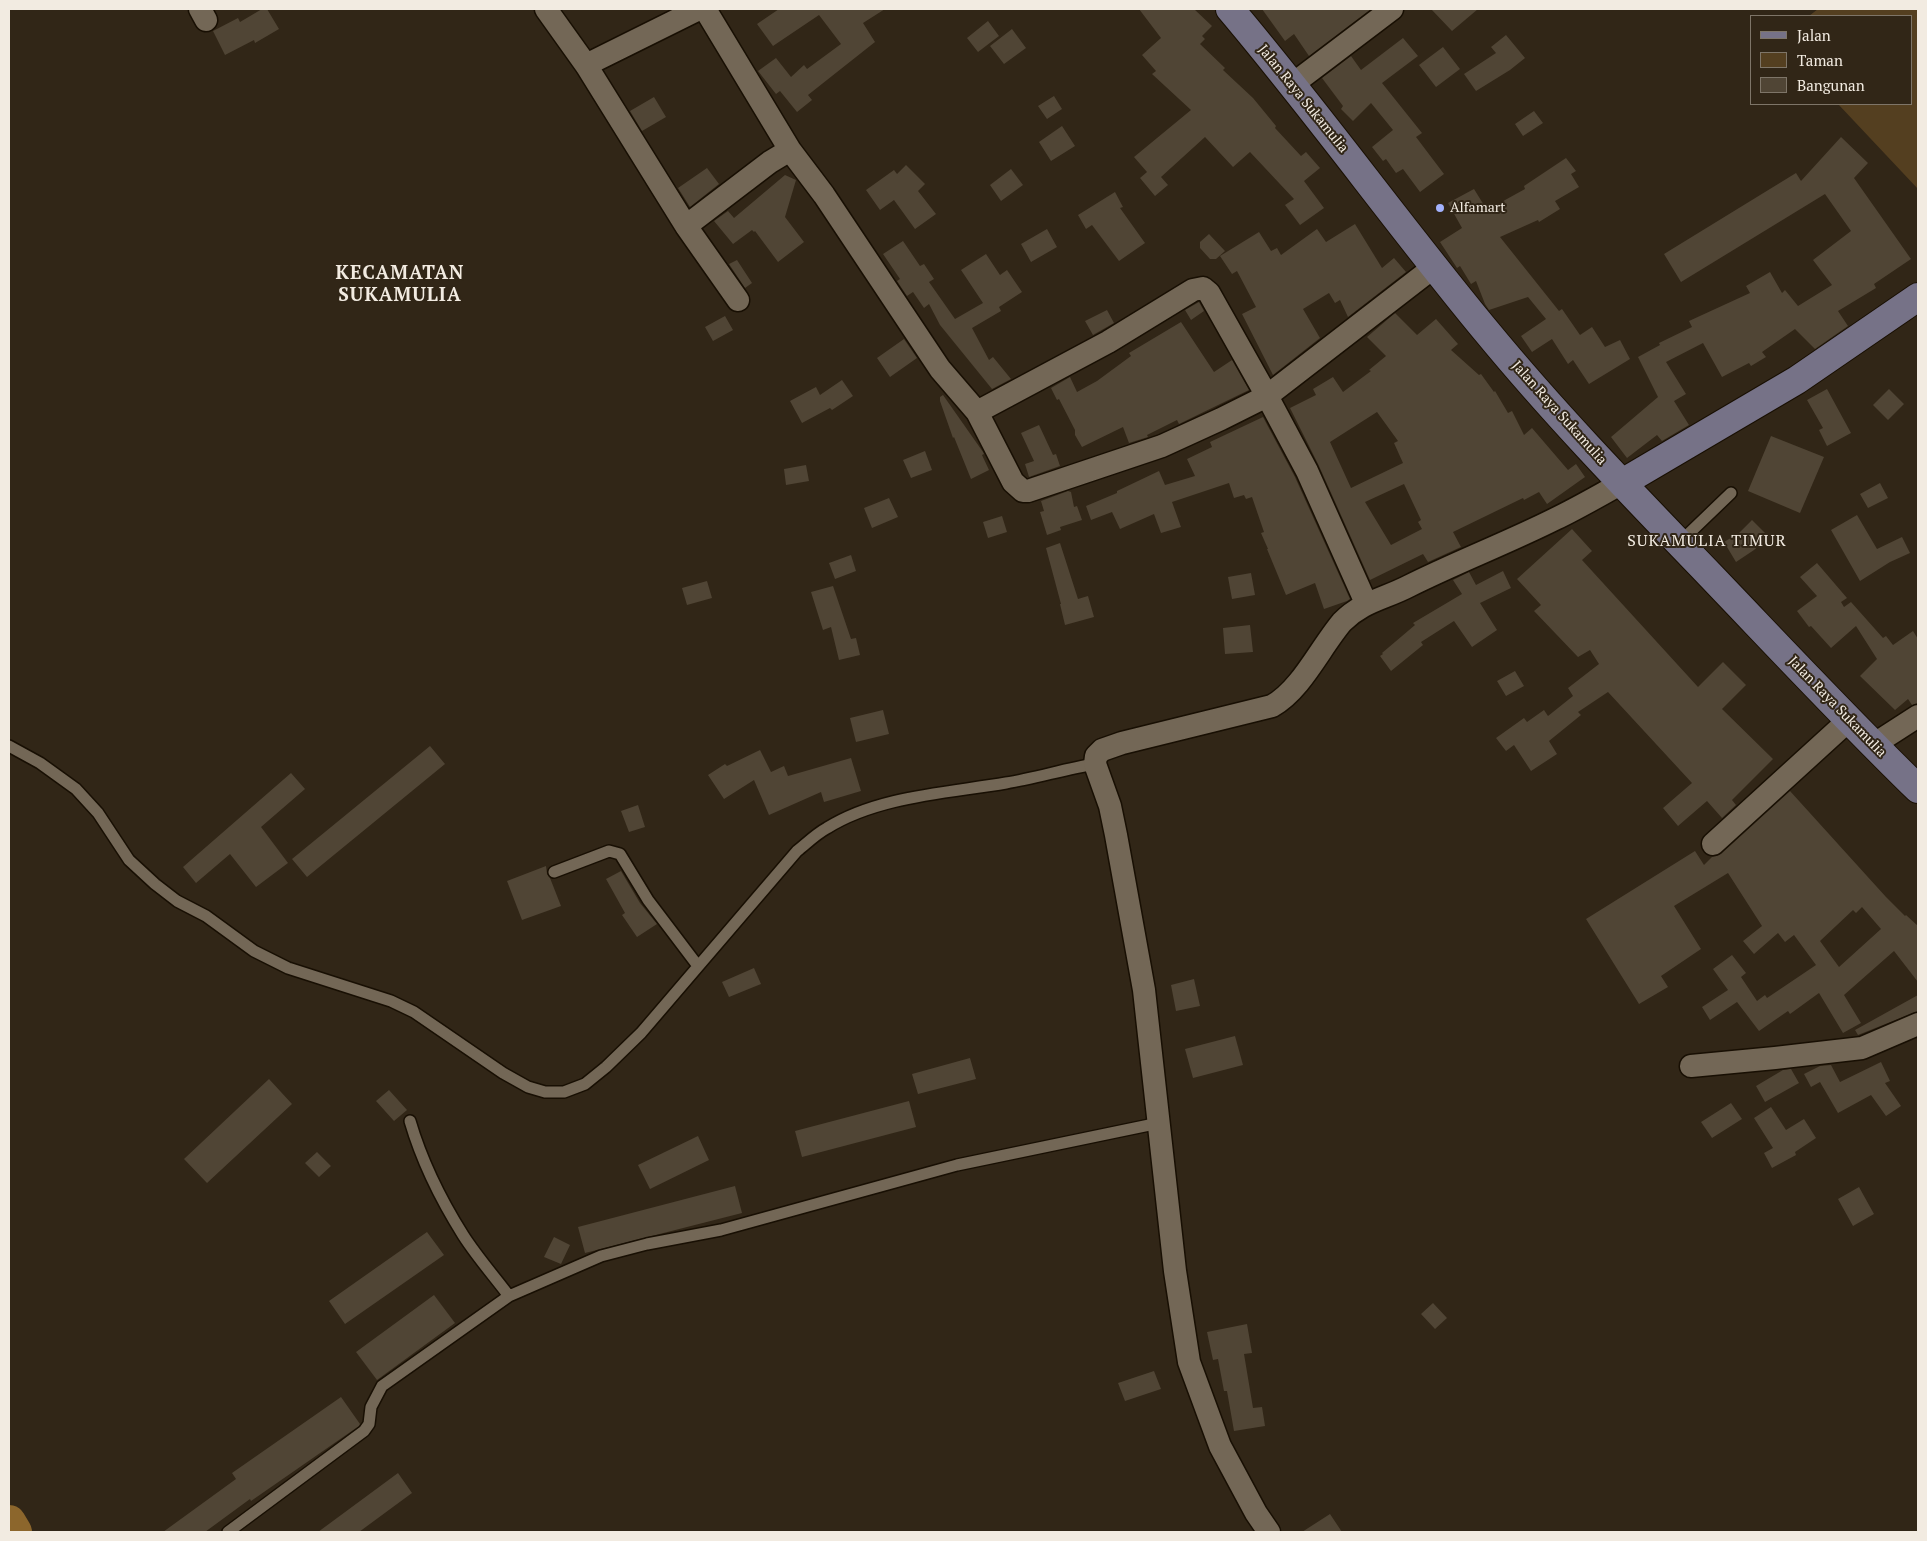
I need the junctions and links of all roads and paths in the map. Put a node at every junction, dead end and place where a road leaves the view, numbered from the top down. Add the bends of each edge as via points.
1 (546, 9) edge
2 (699, 9) edge
3 (705, 9) edge
4 (1230, 9) edge
5 (1392, 9) edge
6 (586, 65) junction
7 (1292, 84) junction
8 (790, 150) junction
9 (686, 226) junction
10 (1434, 267) junction
11 (1918, 297) edge
12 (738, 300) dead end
13 (1267, 396) junction
14 (977, 412) junction
15 (1622, 483) junction
16 (1731, 493) dead end
17 (1679, 543) junction
18 (1366, 603) junction
19 (1918, 716) edge
20 (1849, 720) junction
21 (1873, 745) junction
22 (9, 746) edge
23 (1095, 764) junction
24 (1918, 789) edge
25 (1713, 844) dead end
26 (554, 872) dead end
27 (698, 966) junction
28 (1918, 1024) edge
29 (1691, 1066) dead end
30 (410, 1121) dead end
31 (1159, 1123) junction
32 (509, 1296) junction
33 (228, 1532) edge
34 (1269, 1532) edge

1 - 6 street
2 - 6 street
3 - 8 street
4 - 7 main road, Jalan Raya Sukamulia
5 - 7 street
6 - 9 street
7 - 10 main road, Jalan Raya Sukamulia
8 - 9 street
8 - 14 street via 824,195 940,369
9 - 12 street
10 - 13 street
10 - 15 main road, Jalan Raya Sukamulia via 1489,334
11 - 15 main road via 1797,380
13 - 14 street via 1162,446 1028,491 1018,488 1013,482
13 - 14 street via 1209,293 1198,288 1108,342
13 - 18 street via 1306,471
15 - 17 main road, Jalan Raya Sukamulia
15 - 18 street via 1554,520
16 - 17 lane
17 - 20 main road, Jalan Raya Sukamulia
18 - 23 street via 1342,622 1293,690 1272,706 1122,742 1102,750 1096,756
19 - 21 street
20 - 21 main road, Jalan Raya Sukamulia
20 - 25 street
21 - 24 main road, Jalan Raya Sukamulia
22 - 27 lane via 76,789 107,826 129,860 177,901 206,916 254,951 288,968 391,1001 414,1012 502,1073 528,1087 545,1092 564,1092 585,1084 641,1033
23 - 27 lane via 1042,777 891,802 849,816 826,828 797,851
23 - 31 street via 1110,806 1120,854 1144,990
26 - 27 lane via 609,851 620,854 648,900
28 - 29 street via 1862,1048
30 - 32 lane via 436,1188 464,1236
31 - 32 lane via 957,1165 730,1228 647,1244 602,1256
31 - 34 street via 1189,1362 1220,1446
32 - 33 lane via 382,1386 371,1407 369,1424 364,1432

